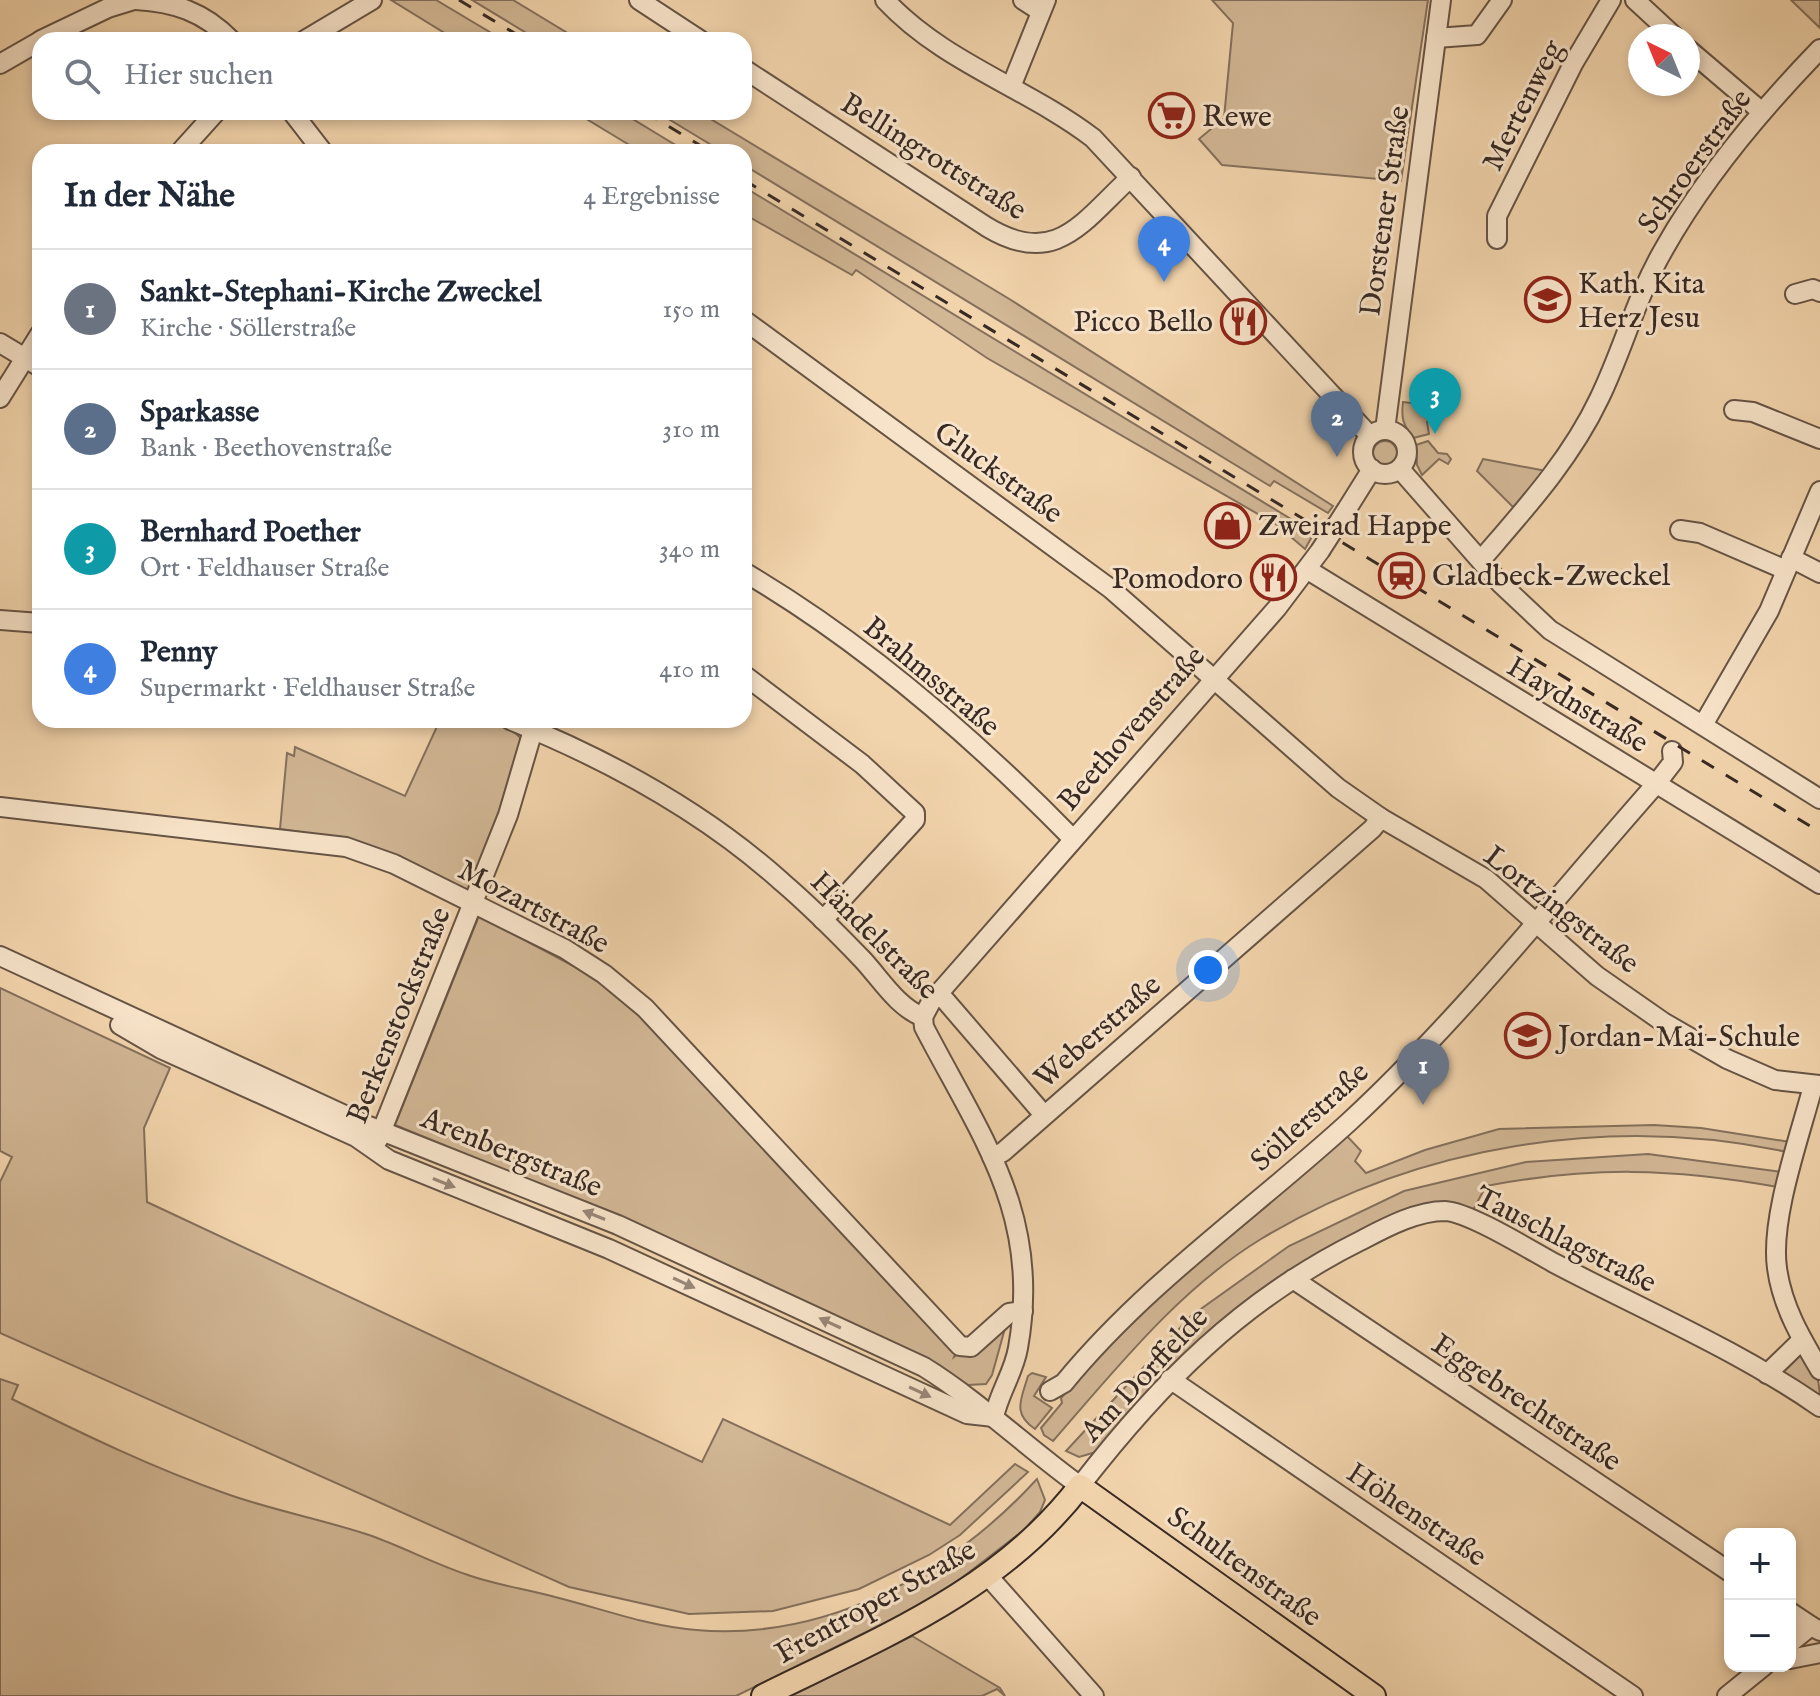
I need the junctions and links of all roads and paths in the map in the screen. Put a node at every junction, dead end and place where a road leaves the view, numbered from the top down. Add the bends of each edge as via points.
1 (135, 0) edge
2 (372, 0) edge
3 (639, 0) edge
4 (885, 0) edge
5 (1023, 0) edge
6 (1441, 0) edge
7 (1502, 0) edge
8 (1611, 0) edge
9 (1635, 0) edge
10 (106, 4) edge
11 (1043, 6) edge
12 (1661, 24) edge
13 (55, 32) edge
14 (221, 32) edge
15 (318, 32) edge
16 (688, 32) edge
17 (1436, 38) junction
18 (32, 45) edge
19 (1820, 49) edge
20 (1700, 59) edge
21 (0, 64) edge
22 (752, 74) edge
23 (1011, 87) junction
24 (1762, 112) junction
25 (209, 120) edge
26 (298, 120) edge
27 (187, 144) edge
28 (317, 144) edge
29 (1131, 177) junction
30 (1497, 239) dead end
31 (1820, 292) edge
32 (1795, 294) dead end
33 (752, 326) edge
34 (0, 343) edge
35 (32, 345) edge
36 (22, 359) junction
37 (32, 363) edge
38 (0, 398) edge
39 (1734, 410) dead end
40 (1377, 433) junction
41 (1820, 439) edge
42 (1372, 469) junction
43 (1400, 469) junction
44 (1820, 491) edge
45 (1680, 530) dead end
46 (1481, 560) junction
47 (1789, 564) junction
48 (1308, 570) junction
49 (1820, 573) edge
50 (752, 577) edge
51 (0, 620) edge
52 (32, 622) edge
53 (1212, 679) junction
54 (752, 681) edge
55 (1703, 725) junction
56 (534, 728) edge
57 (541, 728) edge
58 (1672, 751) dead end
59 (1656, 784) junction
60 (1820, 799) edge
61 (0, 807) edge
62 (1381, 818) junction
63 (1072, 838) junction
64 (1820, 884) edge
65 (474, 902) junction
66 (823, 920) junction
67 (1535, 922) junction
68 (0, 956) edge
69 (0, 970) edge
70 (939, 993) junction
71 (923, 1017) junction
72 (1816, 1086) edge
73 (1044, 1115) junction
74 (382, 1131) junction
75 (374, 1150) junction
76 (992, 1157) junction
77 (1293, 1279) junction
78 (1023, 1311) junction
79 (1802, 1340) junction
80 (1820, 1370) edge
81 (1767, 1374) junction
82 (1170, 1379) junction
83 (1050, 1391) dead end
84 (1820, 1407) edge
85 (994, 1417) junction
86 (1072, 1480) junction
87 (1724, 1568) edge
88 (994, 1583) junction
89 (1796, 1616) edge
90 (1815, 1628) edge
91 (1796, 1639) edge
92 (1820, 1653) edge
93 (1796, 1658) edge
94 (1757, 1672) edge
95 (763, 1696) edge
96 (1094, 1696) edge
97 (1374, 1696) edge
98 (1633, 1696) edge
99 (1727, 1696) edge

1 - 10 street
1 - 14 street via 191,9
2 - 15 street
3 - 16 street
4 - 23 street via 942,49
5 - 11 street
6 - 17 street, Dorstener Straße
7 - 17 street via 1477,35
8 - 30 street, Mertenweg via 1497,216
9 - 12 street
10 - 13 street
11 - 23 street
17 - 40 street, Dorstener Straße
18 - 21 street
19 - 24 street, Schroerstraße
20 - 24 street
22 - 29 street, Bellingrottstraße via 987,227 1024,244 1046,244 1065,235
23 - 29 street via 1059,112
24 - 46 street, Schroerstraße via 1664,249 1631,316 1605,388 1575,442
25 - 27 street
26 - 28 street
29 - 40 street
31 - 32 street
33 - 53 street, Gluckstraße via 1111,589
34 - 36 street
35 - 36 street
36 - 37 street
36 - 38 street
39 - 41 street via 1753,412
40 - 42 street via 1363,452
40 - 43 street via 1398,434 1406,443 1407,457
42 - 43 street via 1385,474
42 - 48 street, Beethovenstraße, bridge
43 - 46 street
44 - 47 street
45 - 47 street
46 - 55 street via 1550,630
47 - 49 street
47 - 55 street via 1769,611
48 - 53 street, Beethovenstraße
48 - 59 street, Haydnstraße
50 - 63 street, Brahmsstraße via 860,650 960,733
51 - 52 street
53 - 62 street, Lortzingstraße via 1298,756
53 - 63 street, Beethovenstraße
54 - 66 street via 862,764 915,813 915,820
55 - 60 street
56 - 65 street, Berkenstockstraße
57 - 66 street, Händelstraße via 698,816
58 - 59 street, Söllerstraße via 1673,762
59 - 64 street, Haydnstraße
59 - 67 street, Söllerstraße
61 - 65 street, Mozartstraße via 346,847
62 - 67 street, Lortzingstraße via 1486,879
62 - 73 street, Weberstraße
63 - 70 street, Beethovenstraße
65 - 74 street, Berkenstockstraße
65 - 78 street, Mozartstraße via 565,949 645,1008 960,1346 971,1347 1009,1313
66 - 71 street, Händelstraße via 908,1010
67 - 72 street, Lortzingstraße via 1597,976 1663,1022 1763,1075
67 - 83 street, Söllerstraße via 1383,1089 1141,1299 1064,1383
68 - 74 street, Arenbergstraße
69 - 75 street, Arenbergstraße
70 - 71 street, Beethovenstraße
70 - 73 street, Händelstraße
71 - 76 street, Händelstraße
72 - 79 street via 1777,1239 1783,1295
73 - 76 street, Weberstraße
74 - 75 street, Berkenstockstraße
85 -> 74 street, Arenbergstraße via 924,1367 700,1261
75 -> 85 street, Arenbergstraße via 609,1249 967,1414
76 - 78 street, Händelstraße via 1019,1234
77 - 81 street, Tauschlagstraße via 1381,1230 1425,1213 1451,1212
77 - 82 street, Am Dorffelde via 1246,1310
77 - 87 street, Eggebrechtstraße
78 - 85 street, Händelstraße via 1018,1350
79 - 80 street
79 - 81 street
81 - 84 street, Tauschlagstraße
82 - 86 street, Am Dorffelde
82 - 98 street, Höhenstraße
85 - 86 street, Arenbergstraße
86 - 88 main road, Frentroper Straße via 1046,1527
86 - 97 main road, Schultenstraße
88 - 95 main road, Frentroper Straße
88 - 96 street
89 - 90 street
90 - 91 street
92 - 93 street
94 - 99 street

